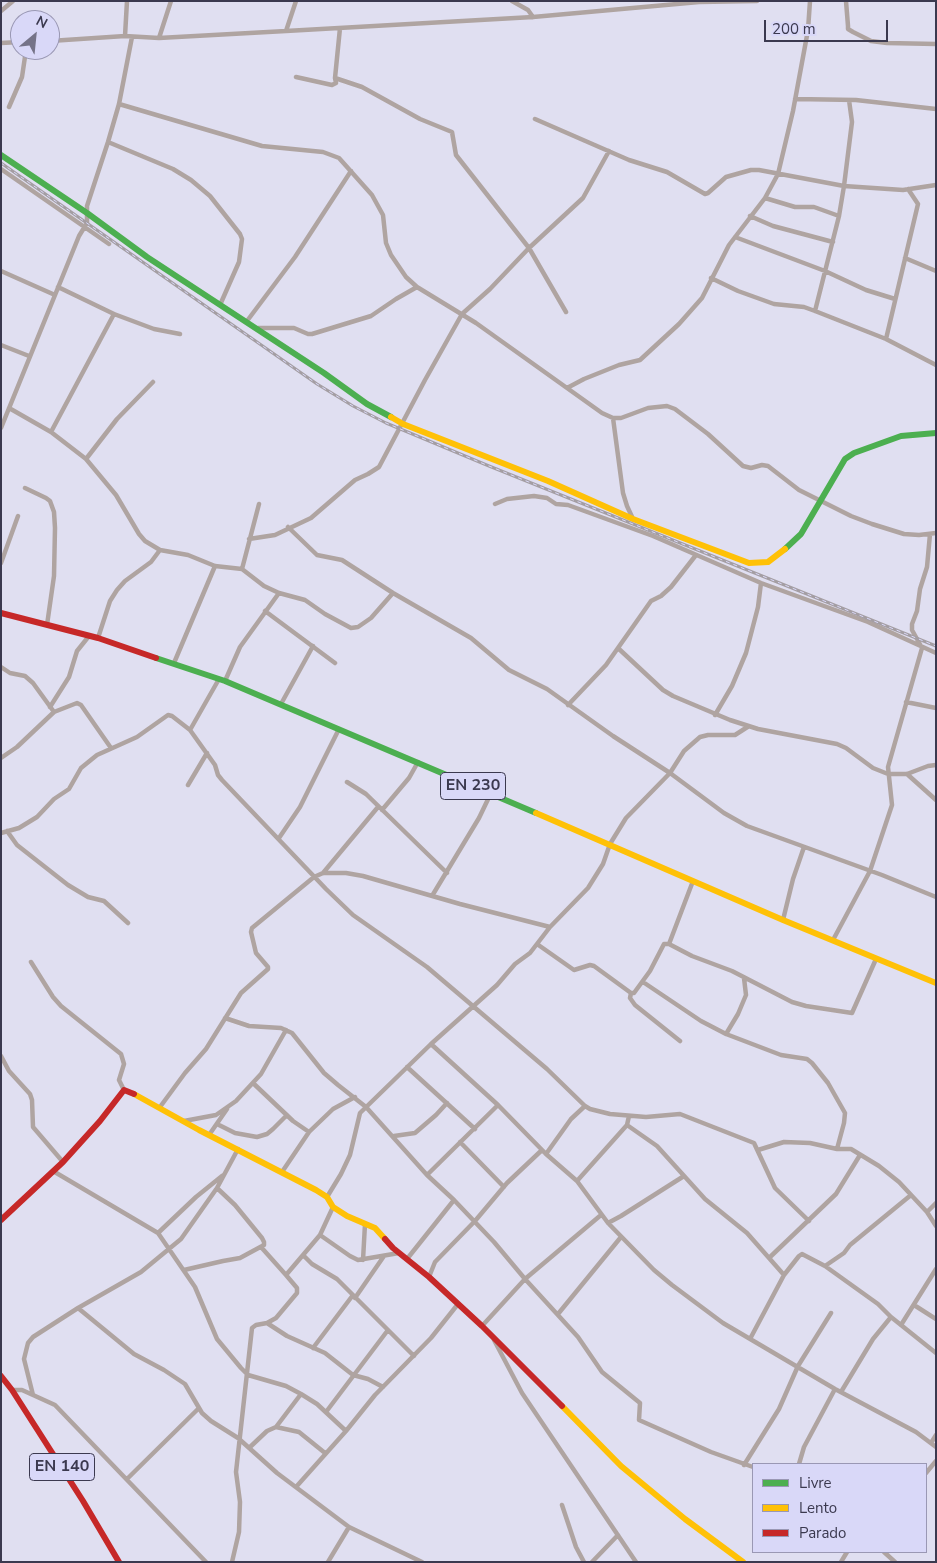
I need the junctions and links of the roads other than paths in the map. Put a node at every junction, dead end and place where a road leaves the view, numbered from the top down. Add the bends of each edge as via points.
1 (13, 1) edge
2 (127, 1) edge
3 (171, 1) edge
4 (296, 1) edge
5 (512, 1) edge
6 (526, 1) edge
7 (756, 1) edge
8 (810, 1) edge
9 (846, 1) edge
10 (664, 4) edge
11 (522, 7) junction
12 (1, 11) edge
13 (533, 17) junction
14 (340, 28) junction
15 (286, 31) junction
16 (124, 36) junction
17 (132, 38) junction
18 (159, 38) junction
19 (60, 40) edge
20 (936, 44) edge
21 (25, 60) edge
22 (296, 77) dead end
23 (335, 78) junction
24 (795, 99) junction
25 (849, 100) junction
26 (118, 104) junction
27 (10, 107) dead end
28 (936, 109) edge
29 (535, 119) dead end
30 (108, 142) junction
31 (609, 151) junction
32 (1, 155) edge
33 (1, 169) edge
34 (351, 171) junction
35 (778, 174) junction
36 (936, 185) edge
37 (844, 186) junction
38 (908, 189) junction
39 (765, 198) junction
40 (87, 213) junction
41 (750, 216) junction
42 (839, 216) junction
43 (85, 227) junction
44 (735, 237) junction
45 (833, 242) junction
46 (109, 244) dead end
47 (529, 248) junction
48 (905, 258) junction
49 (1, 271) edge
50 (936, 271) edge
51 (825, 272) junction
52 (711, 278) junction
53 (58, 287) junction
54 (417, 287) junction
55 (55, 295) junction
56 (895, 299) junction
57 (220, 305) junction
58 (816, 311) junction
59 (566, 312) dead end
60 (114, 314) junction
61 (462, 314) junction
62 (247, 321) junction
63 (258, 328) junction
64 (180, 334) dead end
65 (886, 339) junction
66 (1, 345) edge
67 (30, 356) junction
68 (936, 365) edge
69 (152, 382) dead end
70 (567, 388) junction
71 (9, 408) junction
72 (613, 418) junction
73 (403, 424) junction
74 (1, 428) edge
75 (51, 432) junction
76 (936, 433) edge
77 (86, 459) junction
78 (25, 488) dead end
79 (820, 500) junction
80 (258, 504) dead end
81 (495, 504) dead end
82 (18, 516) dead end
83 (634, 519) junction
84 (288, 527) junction
85 (933, 534) edge
86 (249, 539) junction
87 (160, 550) junction
88 (696, 556) junction
89 (1, 563) edge
90 (215, 566) junction
91 (242, 569) junction
92 (761, 583) junction
93 (279, 593) junction
94 (393, 593) junction
95 (266, 611) junction
96 (1, 613) edge
97 (47, 625) junction
98 (89, 636) junction
99 (98, 638) junction
100 (313, 646) junction
101 (619, 648) junction
102 (922, 648) junction
103 (936, 653) edge
104 (174, 663) junction
105 (336, 663) dead end
106 (1, 666) edge
107 (222, 680) junction
108 (906, 702) junction
109 (281, 704) junction
110 (568, 704) junction
111 (50, 707) junction
112 (936, 708) edge
113 (54, 712) junction
114 (715, 715) junction
115 (748, 726) junction
116 (339, 729) junction
117 (190, 730) junction
118 (111, 748) junction
119 (207, 753) junction
120 (1, 758) edge
121 (418, 762) junction
122 (936, 765) edge
123 (670, 773) junction
124 (888, 774) junction
125 (907, 774) junction
126 (347, 782) dead end
127 (188, 785) dead end
128 (491, 793) junction
129 (936, 800) edge
130 (380, 808) junction
131 (4, 832) edge
132 (279, 838) junction
133 (610, 844) junction
134 (804, 847) junction
135 (870, 871) junction
136 (323, 872) junction
137 (446, 873) junction
138 (314, 877) junction
139 (693, 881) junction
140 (432, 896) junction
141 (935, 896) edge
142 (783, 920) junction
143 (128, 923) dead end
144 (550, 927) junction
145 (833, 940) junction
146 (537, 944) junction
147 (670, 944) junction
148 (876, 958) junction
149 (32, 962) dead end
150 (744, 978) junction
151 (643, 982) junction
152 (936, 983) edge
153 (631, 993) junction
154 (473, 1006) junction
155 (225, 1018) junction
156 (286, 1030) junction
157 (726, 1034) junction
158 (680, 1041) dead end
159 (430, 1044) junction
160 (1, 1056) edge
161 (408, 1067) junction
162 (253, 1083) junction
163 (124, 1090) junction
164 (355, 1097) junction
165 (447, 1103) junction
166 (498, 1106) junction
167 (585, 1106) junction
168 (160, 1107) junction
169 (366, 1107) junction
170 (228, 1108) junction
171 (286, 1115) junction
172 (629, 1116) junction
173 (184, 1121) junction
174 (217, 1124) junction
175 (627, 1124) junction
176 (475, 1129) junction
177 (309, 1132) junction
178 (209, 1135) junction
179 (394, 1136) junction
180 (460, 1142) junction
181 (238, 1149) junction
182 (837, 1149) junction
183 (758, 1150) junction
184 (544, 1152) junction
185 (860, 1154) junction
186 (63, 1162) junction
187 (53, 1171) junction
188 (282, 1172) junction
189 (224, 1175) junction
190 (427, 1175) junction
191 (684, 1176) junction
192 (577, 1181) junction
193 (504, 1187) junction
194 (217, 1188) junction
195 (911, 1195) junction
196 (327, 1197) junction
197 (454, 1200) junction
198 (936, 1204) edge
199 (332, 1207) junction
200 (927, 1212) junction
201 (601, 1215) junction
202 (1, 1220) edge
203 (475, 1221) junction
204 (809, 1221) junction
205 (608, 1223) junction
206 (365, 1224) junction
207 (936, 1226) edge
208 (158, 1233) junction
209 (320, 1235) junction
210 (621, 1237) junction
211 (261, 1247) junction
212 (169, 1248) junction
213 (399, 1253) junction
214 (304, 1255) junction
215 (384, 1256) junction
216 (769, 1258) junction
217 (407, 1259) junction
218 (363, 1260) junction
219 (825, 1266) junction
220 (936, 1269) edge
221 (184, 1270) junction
222 (286, 1275) junction
223 (784, 1275) junction
224 (429, 1277) junction
225 (934, 1277) edge
226 (525, 1279) junction
227 (354, 1297) junction
228 (458, 1304) junction
229 (914, 1304) junction
230 (78, 1308) junction
231 (831, 1313) dead end
232 (558, 1314) junction
233 (891, 1317) junction
234 (936, 1319) edge
235 (267, 1323) junction
236 (901, 1325) junction
237 (482, 1326) junction
238 (388, 1330) junction
239 (492, 1337) junction
240 (750, 1339) junction
241 (313, 1348) junction
242 (936, 1353) edge
243 (414, 1356) junction
244 (798, 1366) junction
245 (248, 1375) junction
246 (353, 1375) junction
247 (1, 1376) edge
248 (383, 1387) junction
249 (834, 1389) junction
250 (12, 1390) junction
251 (841, 1392) junction
252 (301, 1394) junction
253 (33, 1395) junction
254 (198, 1409) junction
255 (326, 1412) junction
256 (276, 1428) junction
257 (346, 1431) junction
258 (936, 1435) edge
259 (238, 1438) junction
260 (931, 1443) junction
261 (936, 1447) edge
262 (249, 1448) junction
263 (325, 1453) junction
264 (936, 1461) edge
265 (799, 1463) edge
266 (744, 1465) junction
267 (752, 1468) edge
268 (927, 1472) edge
269 (127, 1479) junction
270 (296, 1487) junction
271 (562, 1505) dead end
272 (349, 1527) junction
273 (618, 1535) junction
274 (885, 1553) edge
275 (739, 1561) edge
276 (119, 1562) edge
277 (206, 1562) edge
278 (232, 1562) edge
279 (328, 1562) edge
280 (422, 1562) edge
281 (584, 1562) edge
282 (592, 1562) edge
283 (636, 1562) edge
284 (895, 1562) edge

1 - 12 street
2 - 16 street
3 - 18 street
4 - 15 street
5 - 11 street
6 - 11 street
7 - 10 street
8 - 24 street
9 - 20 street via 848,30 871,41
10 - 13 street
11 - 13 street
13 - 14 street
14 - 15 street
14 - 23 street
15 - 18 street
16 - 17 street
16 - 19 street
17 - 18 street
17 - 26 street
21 - 27 street via 22,77
22 - 23 street via 332,85 336,83
23 - 47 street via 362,87 420,119 452,132 456,155
24 - 25 street
24 - 35 street
25 - 28 street
25 - 37 street via 852,122
26 - 30 street
26 - 34 street via 262,146 331,154
29 - 31 street
30 - 40 street
30 - 57 street via 173,169 191,180 210,196 240,234 238,262
31 - 35 street via 667,172 706,194 730,174 751,170
31 - 47 street via 586,195
32 - 40 street
33 - 43 street
34 - 54 street via 372,195 382,215 391,255
34 - 62 street via 295,257
35 - 37 street
35 - 39 street
36 - 38 street
37 - 38 street
37 - 42 street
38 - 48 street via 918,204
39 - 41 street
39 - 42 street via 795,207 814,207
40 - 43 street
40 - 57 street
41 - 44 street
41 - 45 street via 773,226
42 - 45 street
43 - 46 street
43 - 53 street
44 - 51 street
44 - 52 street
45 - 51 street
47 - 59 street
47 - 61 street
48 - 50 street
48 - 56 street
49 - 55 street
51 - 56 street
51 - 58 street
52 - 58 street via 774,304
52 - 70 street via 696,305 640,360 619,365
53 - 55 street
53 - 60 street
54 - 61 street
54 - 63 street via 371,316 319,332 308,334 294,328
55 - 67 street
56 - 65 street
57 - 62 street
58 - 65 street
60 - 64 street via 154,330
60 - 75 street
61 - 70 street
61 - 73 street
62 - 63 street
63 - 73 street via 367,404
65 - 68 street
66 - 67 street
67 - 71 street
69 - 77 street
70 - 72 street
71 - 74 street
71 - 75 street
72 - 79 street via 657,406 675,409 743,466 768,466 799,490
72 - 83 street via 623,493
73 - 83 street via 548,480
73 - 84 street via 380,467 354,480 316,515
75 - 77 street
76 - 79 street via 901,436 854,453 845,459
77 - 87 street via 116,495 139,534
78 - 97 street via 50,501 54,512 54,576
79 - 83 street via 801,534 768,562 749,563
79 - 85 street via 851,516 904,534
80 - 86 street
81 - 88 street via 507,499 542,496 556,504 568,505 653,536
82 - 89 street
84 - 86 street via 271,536
84 - 94 street via 319,557 342,560
85 - 102 street via 928,567 912,624
86 - 91 street
87 - 90 street via 188,555
87 - 99 street via 151,562 117,590
88 - 92 street
88 - 101 street via 671,587 651,601
90 - 91 street
90 - 104 street
91 - 93 street
92 - 102 street via 868,622
92 - 114 street via 746,653
93 - 94 street via 305,600 351,628 371,618
93 - 95 street
94 - 110 street via 471,638 509,670
95 - 100 street
95 - 107 street via 240,647
96 - 97 street, EN 230
97 - 98 street, EN 230
98 - 99 street, EN 230
98 - 111 street via 77,651 70,676
99 - 104 street, EN 230
100 - 105 street
100 - 109 street
101 - 110 street
101 - 114 street via 663,690
102 - 103 street
102 - 108 street
104 - 107 street, EN 230
106 - 111 street via 10,673 29,679
107 - 109 street, EN 230
107 - 117 street
108 - 112 street
108 - 124 street
109 - 116 street, EN 230
110 - 123 street
111 - 113 street
113 - 118 street via 81,704
113 - 120 street via 17,748
114 - 115 street
115 - 123 street via 735,735 700,738 684,751
115 - 124 street via 836,744
116 - 121 street, EN 230
116 - 132 street via 300,807
117 - 118 street via 168,716 143,733
117 - 119 street
118 - 131 street via 86,763 69,789 37,817 24,826
119 - 127 street
119 - 132 street via 218,775
121 - 128 street, EN 230
121 - 130 street via 409,778
122 - 125 street
123 - 133 street via 633,810
123 - 134 street via 747,826
124 - 125 street
124 - 135 street via 892,805
125 - 129 street
126 - 130 street
128 - 133 street, EN 230
128 - 137 street
130 - 136 street
130 - 137 street
131 - 143 street via 68,885 88,897 104,901
132 - 138 street
133 - 139 street, EN 230
133 - 144 street via 603,864 588,888
134 - 135 street
134 - 142 street
135 - 141 street
135 - 145 street
136 - 138 street
136 - 140 street via 363,876
137 - 140 street
138 - 154 street via 353,915 427,967
138 - 155 street via 252,928 256,953 268,969 241,993
139 - 142 street, EN 230
139 - 147 street
140 - 144 street
142 - 145 street, EN 230
144 - 146 street
145 - 148 street, EN 230
146 - 153 street via 574,970 594,966
146 - 154 street
147 - 150 street
147 - 151 street via 664,944
148 - 150 street via 852,1013 792,1002
148 - 152 street, EN 230
149 - 163 street via 61,1006 120,1054 124,1064 119,1080
150 - 157 street via 746,995
151 - 153 street
151 - 157 street
153 - 158 street via 635,1006
154 - 159 street
154 - 167 street
155 - 156 street via 248,1026
155 - 168 street via 206,1049
156 - 162 street
156 - 164 street via 292,1033 324,1073
157 - 182 street via 781,1055 812,1062 845,1113
159 - 161 street
159 - 166 street
160 - 186 street via 9,1071 30,1094 34,1127
161 - 165 street
161 - 169 street
162 - 170 street
162 - 171 street
163 - 168 street
163 - 186 street
164 - 169 street
164 - 177 street via 333,1109
165 - 176 street
165 - 179 street via 414,1133
166 - 176 street
166 - 184 street
167 - 172 street
167 - 184 street
168 - 173 street
169 - 179 street
169 - 196 street via 358,1118 350,1155
170 - 173 street via 216,1115
170 - 174 street
171 - 174 street via 273,1130 257,1137 235,1133
171 - 177 street
172 - 175 street
172 - 183 street via 685,1115 752,1141
173 - 178 street
174 - 178 street
175 - 191 street via 657,1146
175 - 192 street
176 - 180 street
177 - 188 street
178 - 181 street
179 - 190 street
180 - 190 street
180 - 193 street
181 - 188 street
181 - 189 street
182 - 183 street via 784,1142
182 - 185 street via 848,1148
183 - 204 street via 776,1188
184 - 192 street
184 - 193 street
185 - 195 street via 899,1182
185 - 204 street via 840,1188
186 - 187 street
187 - 202 street
187 - 208 street
188 - 196 street
189 - 194 street
189 - 208 street
190 - 197 street
191 - 205 street
191 - 216 street via 704,1199 747,1233
192 - 201 street
193 - 203 street
194 - 211 street via 262,1238
194 - 212 street via 186,1234
195 - 200 street
195 - 219 street
196 - 199 street
197 - 203 street
197 - 217 street
198 - 200 street
199 - 206 street
199 - 209 street
200 - 207 street
201 - 205 street
201 - 226 street
203 - 224 street via 434,1263
203 - 226 street
204 - 216 street
205 - 210 street
206 - 213 street via 379,1231
206 - 218 street
208 - 212 street
209 - 214 street
209 - 218 street via 350,1256
210 - 232 street
210 - 240 street via 672,1285
211 - 221 street via 240,1258
211 - 222 street
212 - 221 street
212 - 230 street via 141,1272
213 - 215 street
213 - 217 street
214 - 222 street
214 - 227 street via 312,1264 337,1279
215 - 218 street
215 - 227 street
216 - 223 street
217 - 224 street
219 - 223 street via 800,1255
219 - 233 street
220 - 225 street
221 - 245 street via 203,1302 217,1339
222 - 235 street via 298,1291 281,1314
223 - 240 street
224 - 228 street
225 - 229 street
226 - 232 street
226 - 237 street
227 - 238 street
227 - 241 street
228 - 237 street
228 - 243 street
229 - 234 street
229 - 236 street
230 - 253 street via 28,1343 24,1364
230 - 254 street via 134,1354 185,1384
231 - 244 street
232 - 266 street via 602,1372 640,1403 639,1420
233 - 236 street
233 - 251 street via 856,1364
235 - 241 street
235 - 245 street via 252,1328
236 - 242 street
237 - 239 street
238 - 243 street
238 - 246 street
239 - 273 street via 522,1393
239 - 275 street via 621,1466
240 - 244 street
241 - 246 street via 325,1352
243 - 248 street
244 - 249 street
244 - 266 street via 779,1409
245 - 252 street
245 - 259 street
246 - 248 street
246 - 255 street
247 - 250 street, EN 140
248 - 257 street
249 - 251 street
249 - 265 street via 804,1447
250 - 253 street
250 - 276 street, EN 140 via 84,1501
251 - 260 street
252 - 255 street
252 - 256 street
253 - 269 street via 58,1408
254 - 259 street
254 - 269 street
255 - 257 street
256 - 262 street via 267,1431
256 - 263 street via 299,1432
257 - 263 street
258 - 260 street
259 - 262 street
259 - 278 street via 239,1532
260 - 261 street
262 - 270 street
263 - 270 street
264 - 268 street
266 - 267 street
269 - 277 street
270 - 272 street
271 - 281 street
272 - 279 street
272 - 280 street
273 - 282 street
273 - 283 street
274 - 284 street

